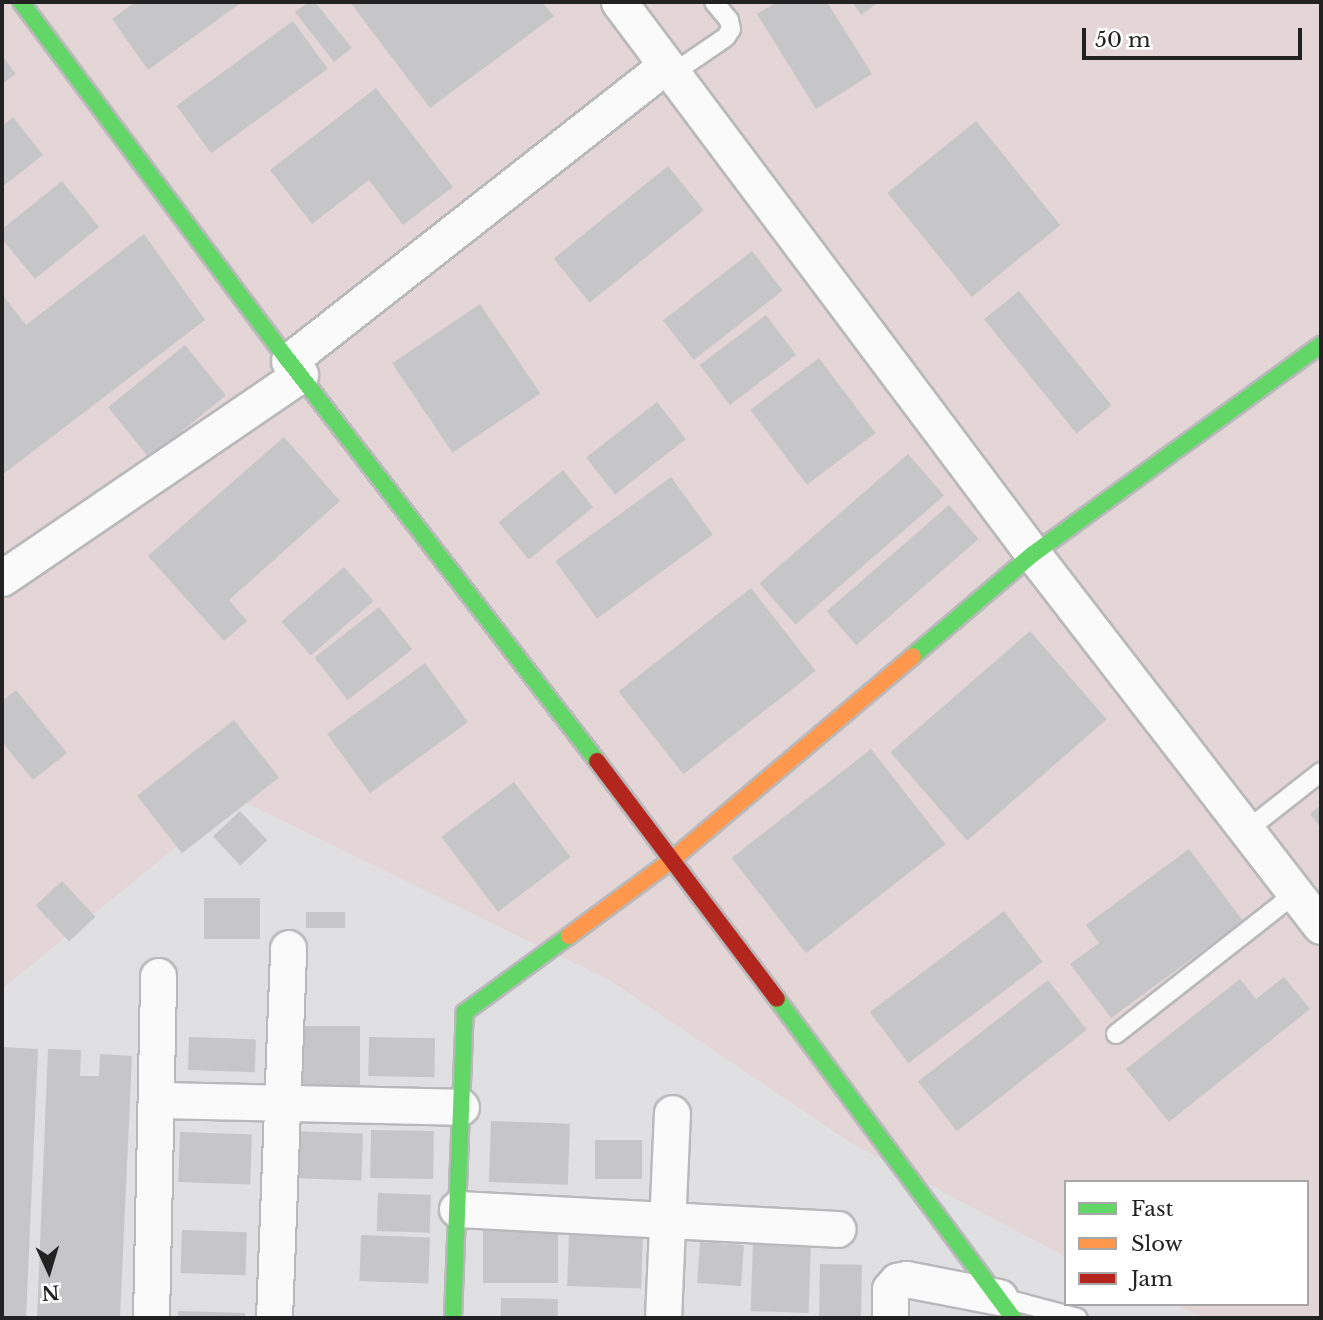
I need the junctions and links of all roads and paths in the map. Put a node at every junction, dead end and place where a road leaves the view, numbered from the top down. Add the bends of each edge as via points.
1 (619, 2) edge
2 (714, 2) edge
3 (24, 3) edge
4 (669, 69) junction
5 (1321, 345) edge
6 (294, 368) junction
7 (1033, 554) junction
8 (2, 579) edge
9 (1321, 772) edge
10 (1247, 830) junction
11 (673, 859) junction
12 (1296, 893) junction
13 (1321, 926) edge
14 (288, 948) dead end
15 (158, 976) dead end
16 (1116, 1034) dead end
17 (157, 1100) junction
18 (282, 1102) junction
19 (461, 1107) junction
20 (672, 1113) dead end
21 (457, 1209) junction
22 (667, 1220) junction
23 (837, 1229) dead end
24 (1006, 1308) edge
25 (151, 1318) edge
26 (274, 1318) edge
27 (453, 1318) edge
28 (663, 1318) edge
29 (890, 1318) edge
30 (1078, 1318) edge

1 - 4 street
2 - 4 lane via 729,20 731,29 726,37
3 - 6 street
4 - 6 street
4 - 7 street
5 - 7 street
6 - 8 street
6 - 11 street
7 - 10 street
7 - 11 street
9 - 10 lane
10 - 12 street
11 - 19 street via 464,1012
11 - 24 street
12 - 13 street
12 - 16 lane
14 - 18 street
15 - 17 street
17 - 18 street
17 - 25 street
18 - 19 street
18 - 26 street
19 - 21 street
20 - 22 street
21 - 22 street
21 - 27 street
22 - 23 street
22 - 28 street
24 - 29 street via 906,1279 890,1289
24 - 30 lane

